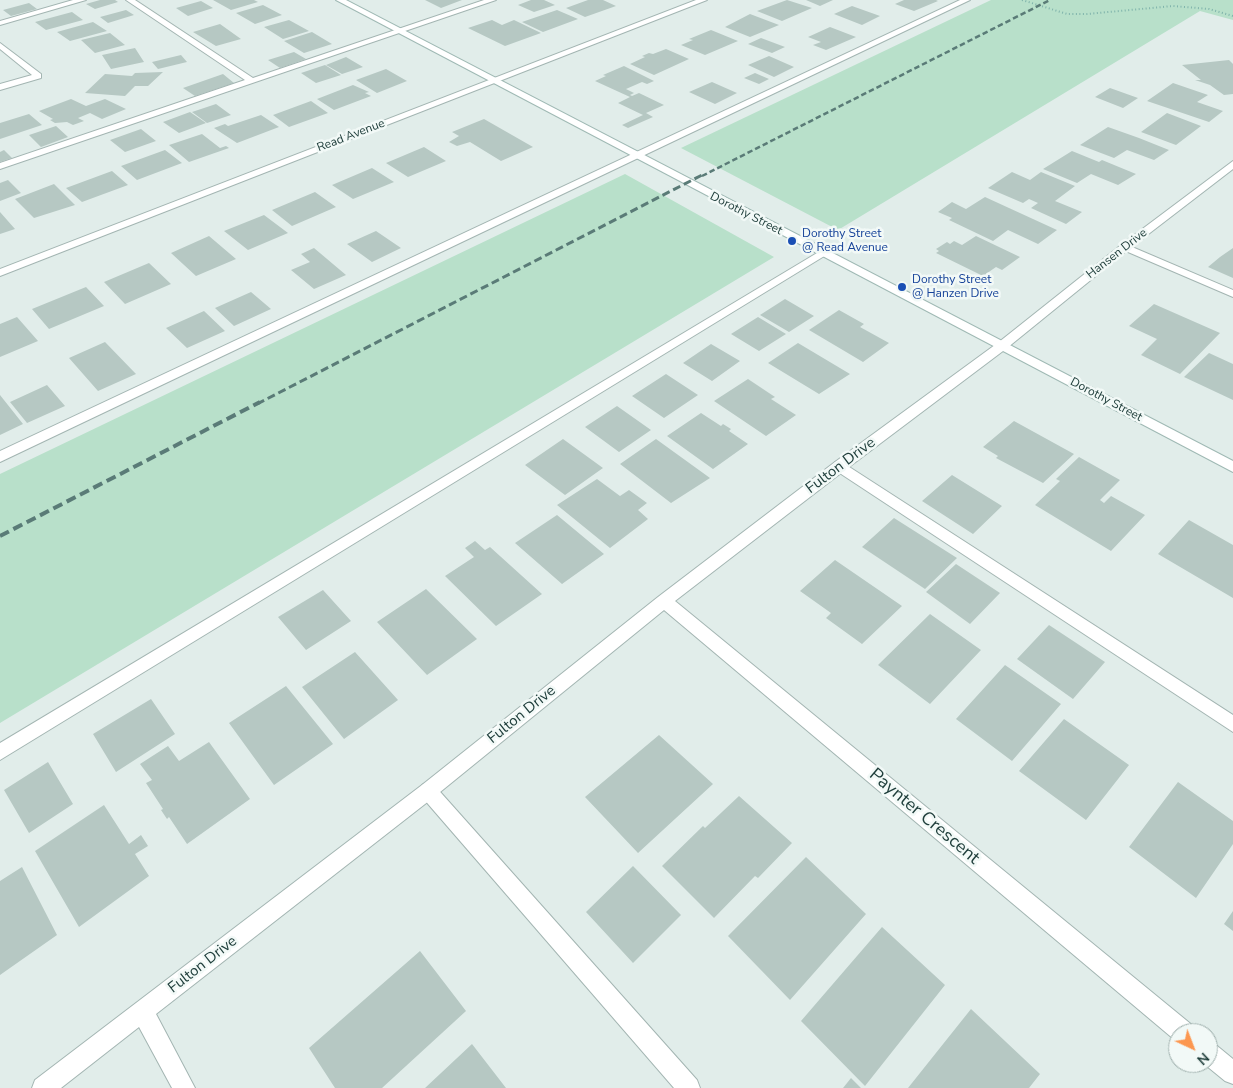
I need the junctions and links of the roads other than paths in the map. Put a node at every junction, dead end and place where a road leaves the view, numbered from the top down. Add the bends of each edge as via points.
1 (82, 0) edge
2 (130, 0) edge
3 (340, 0) edge
4 (492, 0) edge
5 (703, 0) edge
6 (966, 0) edge
7 (0, 22) edge
8 (400, 32) junction
9 (0, 45) edge
10 (252, 81) junction
11 (493, 81) junction
12 (0, 87) edge
13 (636, 156) junction
14 (1233, 164) edge
15 (0, 166) edge
16 (1125, 247) junction
17 (822, 253) junction
18 (0, 273) edge
19 (1233, 294) edge
20 (1003, 346) junction
21 (0, 457) edge
22 (840, 466) junction
23 (1233, 467) edge
24 (664, 601) junction
25 (1233, 724) edge
26 (0, 752) edge
27 (428, 791) junction
28 (142, 1011) junction
29 (1172, 1023) edge
30 (1218, 1061) edge
31 (1233, 1073) edge
32 (43, 1088) edge
33 (184, 1088) edge
34 (689, 1088) edge

1 - 7 street
2 - 10 street
3 - 8 street, Dorothy Street
4 - 8 street
5 - 11 street, Read Avenue
6 - 13 street
8 - 10 street
8 - 11 street, Dorothy Street
9 - 12 street via 38,76
10 - 15 street
11 - 13 street, Dorothy Street
11 - 18 street, Read Avenue
13 - 17 street, Dorothy Street
13 - 21 street
14 - 16 street, Hansen Drive
16 - 19 street
16 - 20 street, Hansen Drive
17 - 20 street, Dorothy Street
17 - 26 street
20 - 22 street, Fulton Drive
20 - 23 street, Dorothy Street
22 - 24 street, Fulton Drive
22 - 25 street
24 - 27 street, Fulton Drive
24 - 29 street, Paynter Crescent
27 - 28 street, Fulton Drive
27 - 34 street
28 - 32 street, Fulton Drive
28 - 33 street
30 - 31 street

